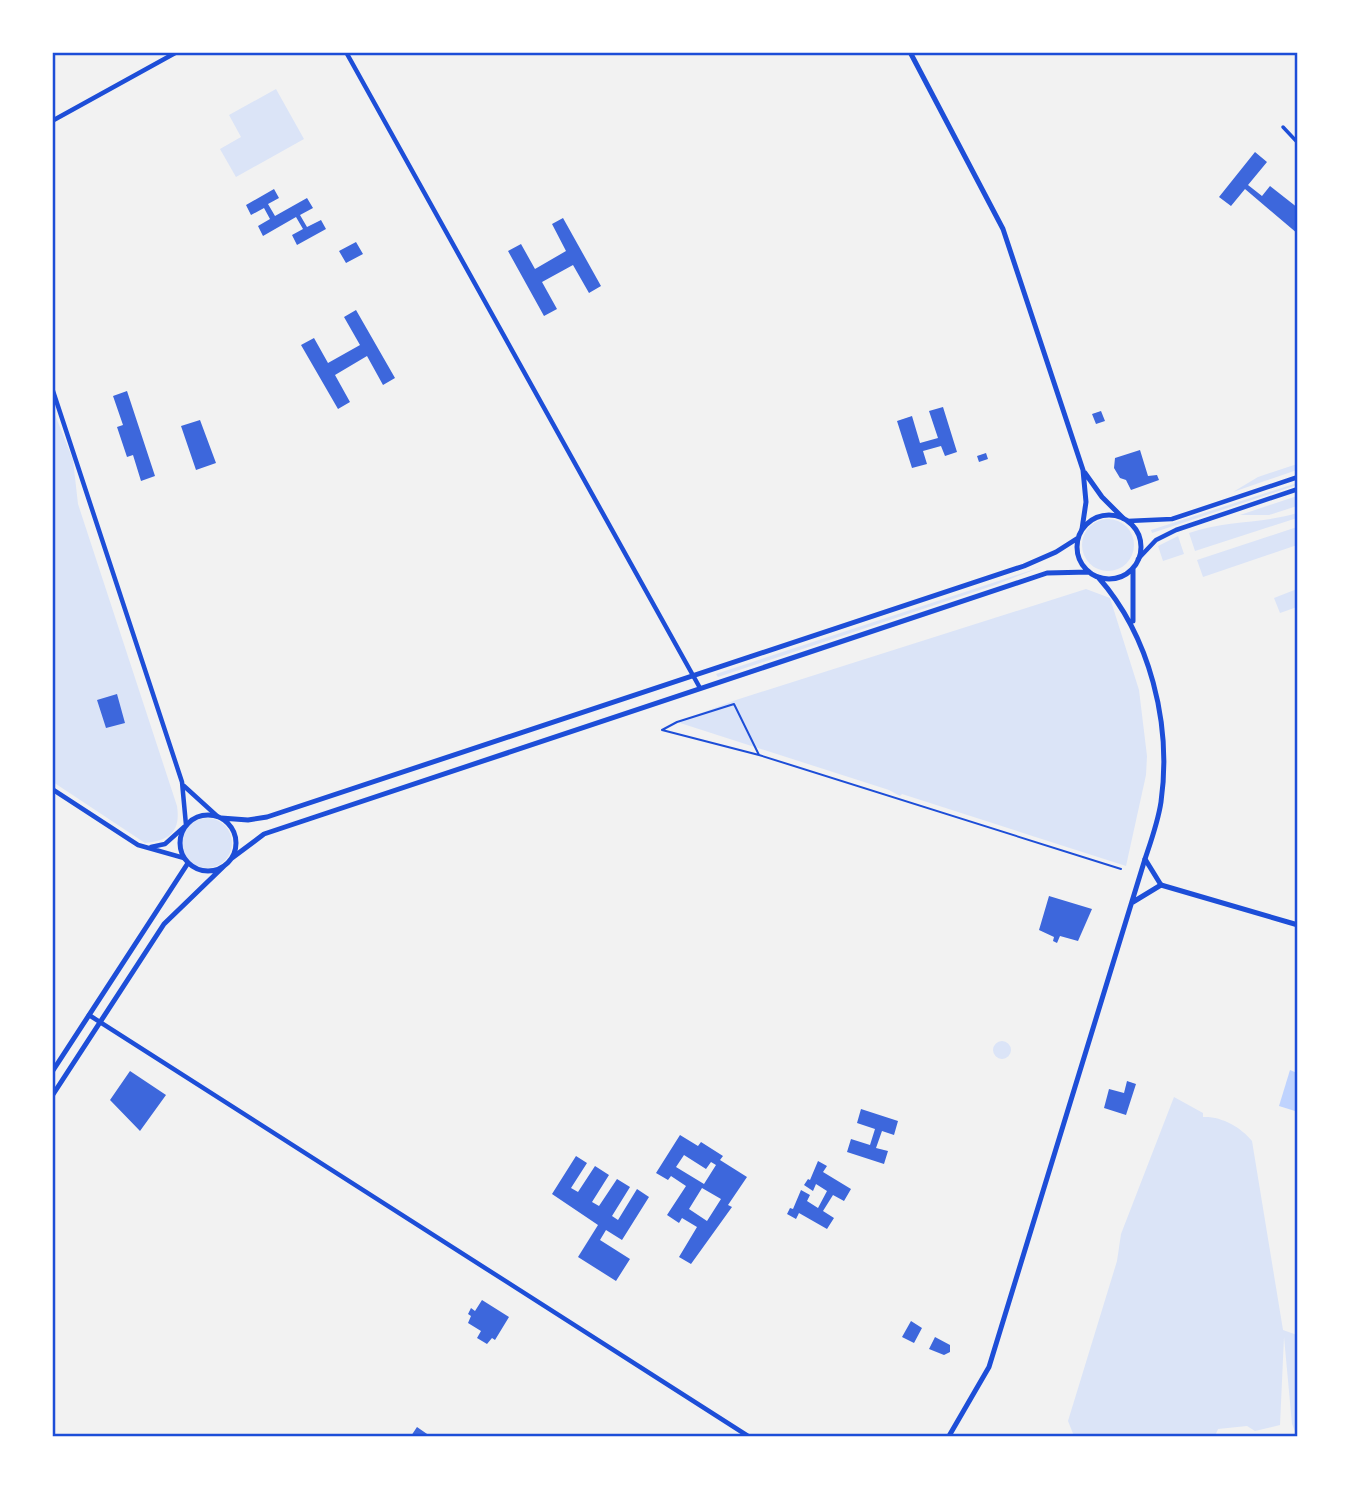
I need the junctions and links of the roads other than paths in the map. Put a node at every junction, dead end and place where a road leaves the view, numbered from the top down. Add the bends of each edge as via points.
1 (177, 52) edge
2 (346, 52) edge
3 (910, 52) edge
4 (52, 121) edge
5 (1283, 127) dead end
6 (1297, 143) edge
7 (52, 388) edge
8 (1083, 470) junction
9 (1297, 477) edge
10 (1297, 489) edge
11 (1125, 520) junction
12 (1082, 529) junction
13 (1078, 538) junction
14 (1139, 559) junction
15 (1133, 567) junction
16 (1089, 572) junction
17 (1098, 577) junction
18 (1133, 625) junction
19 (693, 676) junction
20 (700, 688) junction
21 (182, 782) junction
22 (52, 789) edge
23 (219, 817) junction
24 (185, 826) junction
25 (150, 847) junction
26 (232, 858) junction
27 (1146, 859) junction
28 (186, 861) junction
29 (224, 866) junction
30 (1161, 885) junction
31 (1133, 902) junction
32 (1297, 925) edge
33 (89, 1015) junction
34 (100, 1021) junction
35 (52, 1072) edge
36 (52, 1096) edge
37 (748, 1437) edge
38 (949, 1437) edge

1 - 4 street
2 - 19 street
3 - 8 main road via 1003,229
5 - 6 street
7 - 21 street
8 - 11 main road
8 - 12 main road via 1086,502
9 - 11 street via 1172,519
10 - 14 street via 1176,530 1156,540
11 - 12 main road via 1105,515
11 - 14 main road via 1140,538
12 - 13 main road
13 - 16 main road via 1078,557
13 - 19 main road via 1024,566
14 - 15 main road
15 - 17 main road via 1117,578
15 - 18 main road
16 - 17 main road
16 - 20 main road via 1047,573
17 - 18 main road
18 - 27 main road via 1153,684 1161,727 1161,796
19 - 20 street
19 - 23 main road via 267,817
20 - 26 main road via 264,834
21 - 23 street
21 - 24 street
22 - 25 street via 138,845
23 - 24 main road via 205,815
23 - 26 main road via 234,831
24 - 25 street via 166,844
24 - 28 main road via 180,848
25 - 28 street
26 - 29 main road
27 - 30 main road
27 - 31 main road
28 - 29 main road via 206,871
28 - 33 main road
29 - 34 main road via 164,924
30 - 31 main road
30 - 32 main road
31 - 38 main road via 989,1367
33 - 34 street
33 - 35 main road
34 - 36 main road
34 - 37 street

